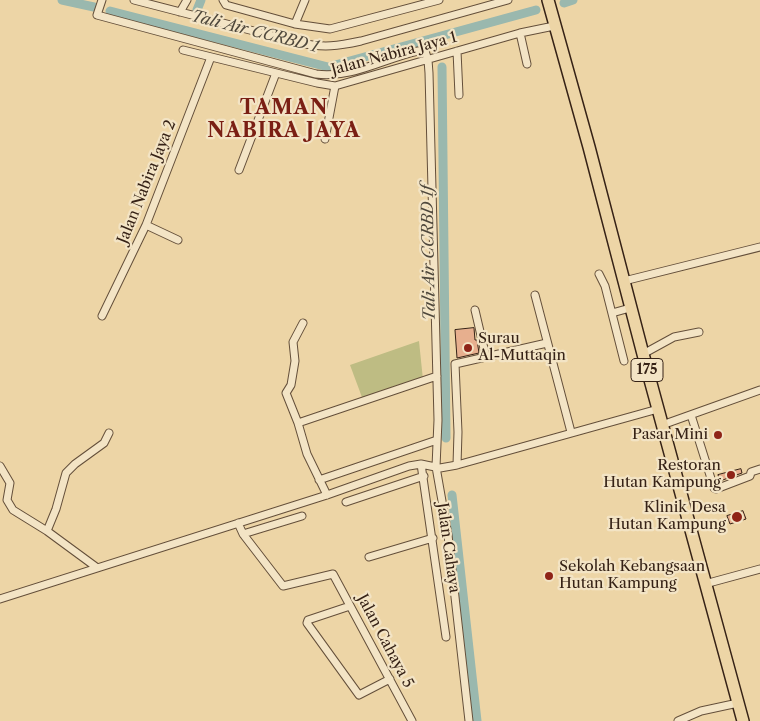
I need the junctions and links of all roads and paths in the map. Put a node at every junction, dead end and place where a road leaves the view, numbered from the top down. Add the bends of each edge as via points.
1 (102, 0) edge
2 (134, 0) edge
3 (187, 0) edge
4 (223, 0) edge
5 (305, 0) edge
6 (439, 0) edge
7 (508, 0) edge
8 (548, 1) edge
9 (180, 12) junction
10 (553, 22) junction
11 (295, 24) junction
12 (520, 33) junction
13 (183, 50) dead end
14 (457, 51) junction
15 (211, 57) junction
16 (428, 60) junction
17 (527, 64) dead end
18 (276, 73) junction
19 (335, 86) junction
20 (459, 96) dead end
21 (325, 139) dead end
22 (239, 170) dead end
23 (146, 225) junction
24 (178, 240) dead end
25 (760, 247) edge
26 (599, 274) dead end
27 (624, 281) junction
28 (535, 294) dead end
29 (630, 308) junction
30 (475, 310) dead end
31 (612, 313) junction
32 (102, 316) dead end
33 (303, 323) dead end
34 (699, 332) dead end
35 (547, 343) junction
36 (643, 354) junction
37 (486, 357) junction
38 (624, 361) dead end
39 (437, 376) junction
40 (760, 390) edge
41 (658, 409) junction
42 (691, 415) junction
43 (298, 423) junction
44 (662, 425) junction
45 (571, 432) junction
46 (109, 433) dead end
47 (437, 440) junction
48 (421, 464) junction
49 (457, 465) junction
50 (0, 466) edge
51 (436, 467) junction
52 (760, 469) edge
53 (424, 476) junction
54 (319, 480) junction
55 (327, 495) junction
56 (346, 502) dead end
57 (302, 516) dead end
58 (238, 523) junction
59 (47, 531) junction
60 (243, 534) junction
61 (433, 538) junction
62 (368, 557) dead end
63 (96, 567) junction
64 (760, 569) edge
65 (705, 584) junction
66 (0, 599) edge
67 (350, 606) junction
68 (446, 637) dead end
69 (390, 679) junction
70 (738, 703) junction
71 (412, 721) edge
72 (469, 721) edge
73 (678, 721) edge
74 (743, 721) edge

1 - 16 street via 98,15 316,74 342,74 418,51 424,52
2 - 9 street
3 - 9 street
4 - 11 street via 226,5
5 - 11 street
6 - 11 street via 330,29
7 - 9 street via 332,47 300,43
8 - 10 main road, 175
10 - 12 street, Jalan Nabira Jaya 1
10 - 27 main road, 175
12 - 14 street, Jalan Nabira Jaya 1
12 - 17 street
13 - 15 street, Jalan Nabira Jaya 1
14 - 16 street, Jalan Nabira Jaya 1
14 - 20 street
15 - 18 street, Jalan Nabira Jaya 1
15 - 23 street, Jalan Nabira Jaya 2
16 - 19 street, Jalan Nabira Jaya 1
16 - 39 street
18 - 19 street, Jalan Nabira Jaya 1
18 - 22 street
19 - 21 street
23 - 24 street
23 - 32 street, Jalan Nabira Jaya 2
25 - 27 street
26 - 31 street
27 - 29 main road, 175
28 - 35 street
29 - 31 street
29 - 36 main road, 175
30 - 37 street
31 - 38 street
33 - 43 street via 293,342 295,361 286,393
34 - 36 street via 674,337
35 - 37 street
35 - 45 street
36 - 41 main road, 175
37 - 49 street via 455,366
39 - 43 street
39 - 47 street
40 - 42 street
41 - 44 main road, 175
41 - 45 street
42 - 44 street
42 - 52 street via 714,488 750,476 751,472
43 - 54 street
44 - 65 main road, 175
45 - 49 street
46 - 59 street via 104,443 66,472
47 - 51 street
47 - 54 street
48 - 51 street
48 - 53 street, Jalan Cahaya
48 - 55 street
49 - 51 street
50 - 59 street via 10,483 7,500 10,507
51 - 72 street via 448,535
53 - 56 street
53 - 61 street, Jalan Cahaya
54 - 55 street
55 - 58 street
57 - 60 street
58 - 60 street
58 - 63 street
59 - 63 street
60 - 67 street, Jalan Cahaya 5 via 283,586 333,574
61 - 62 street
61 - 68 street, Jalan Cahaya
63 - 66 street
64 - 65 street
65 - 70 main road, 175
67 - 69 street, Jalan Cahaya 5
67 - 69 street via 307,623 358,694
69 - 71 street, Jalan Cahaya 5
70 - 73 street via 701,711
70 - 74 main road, 175

